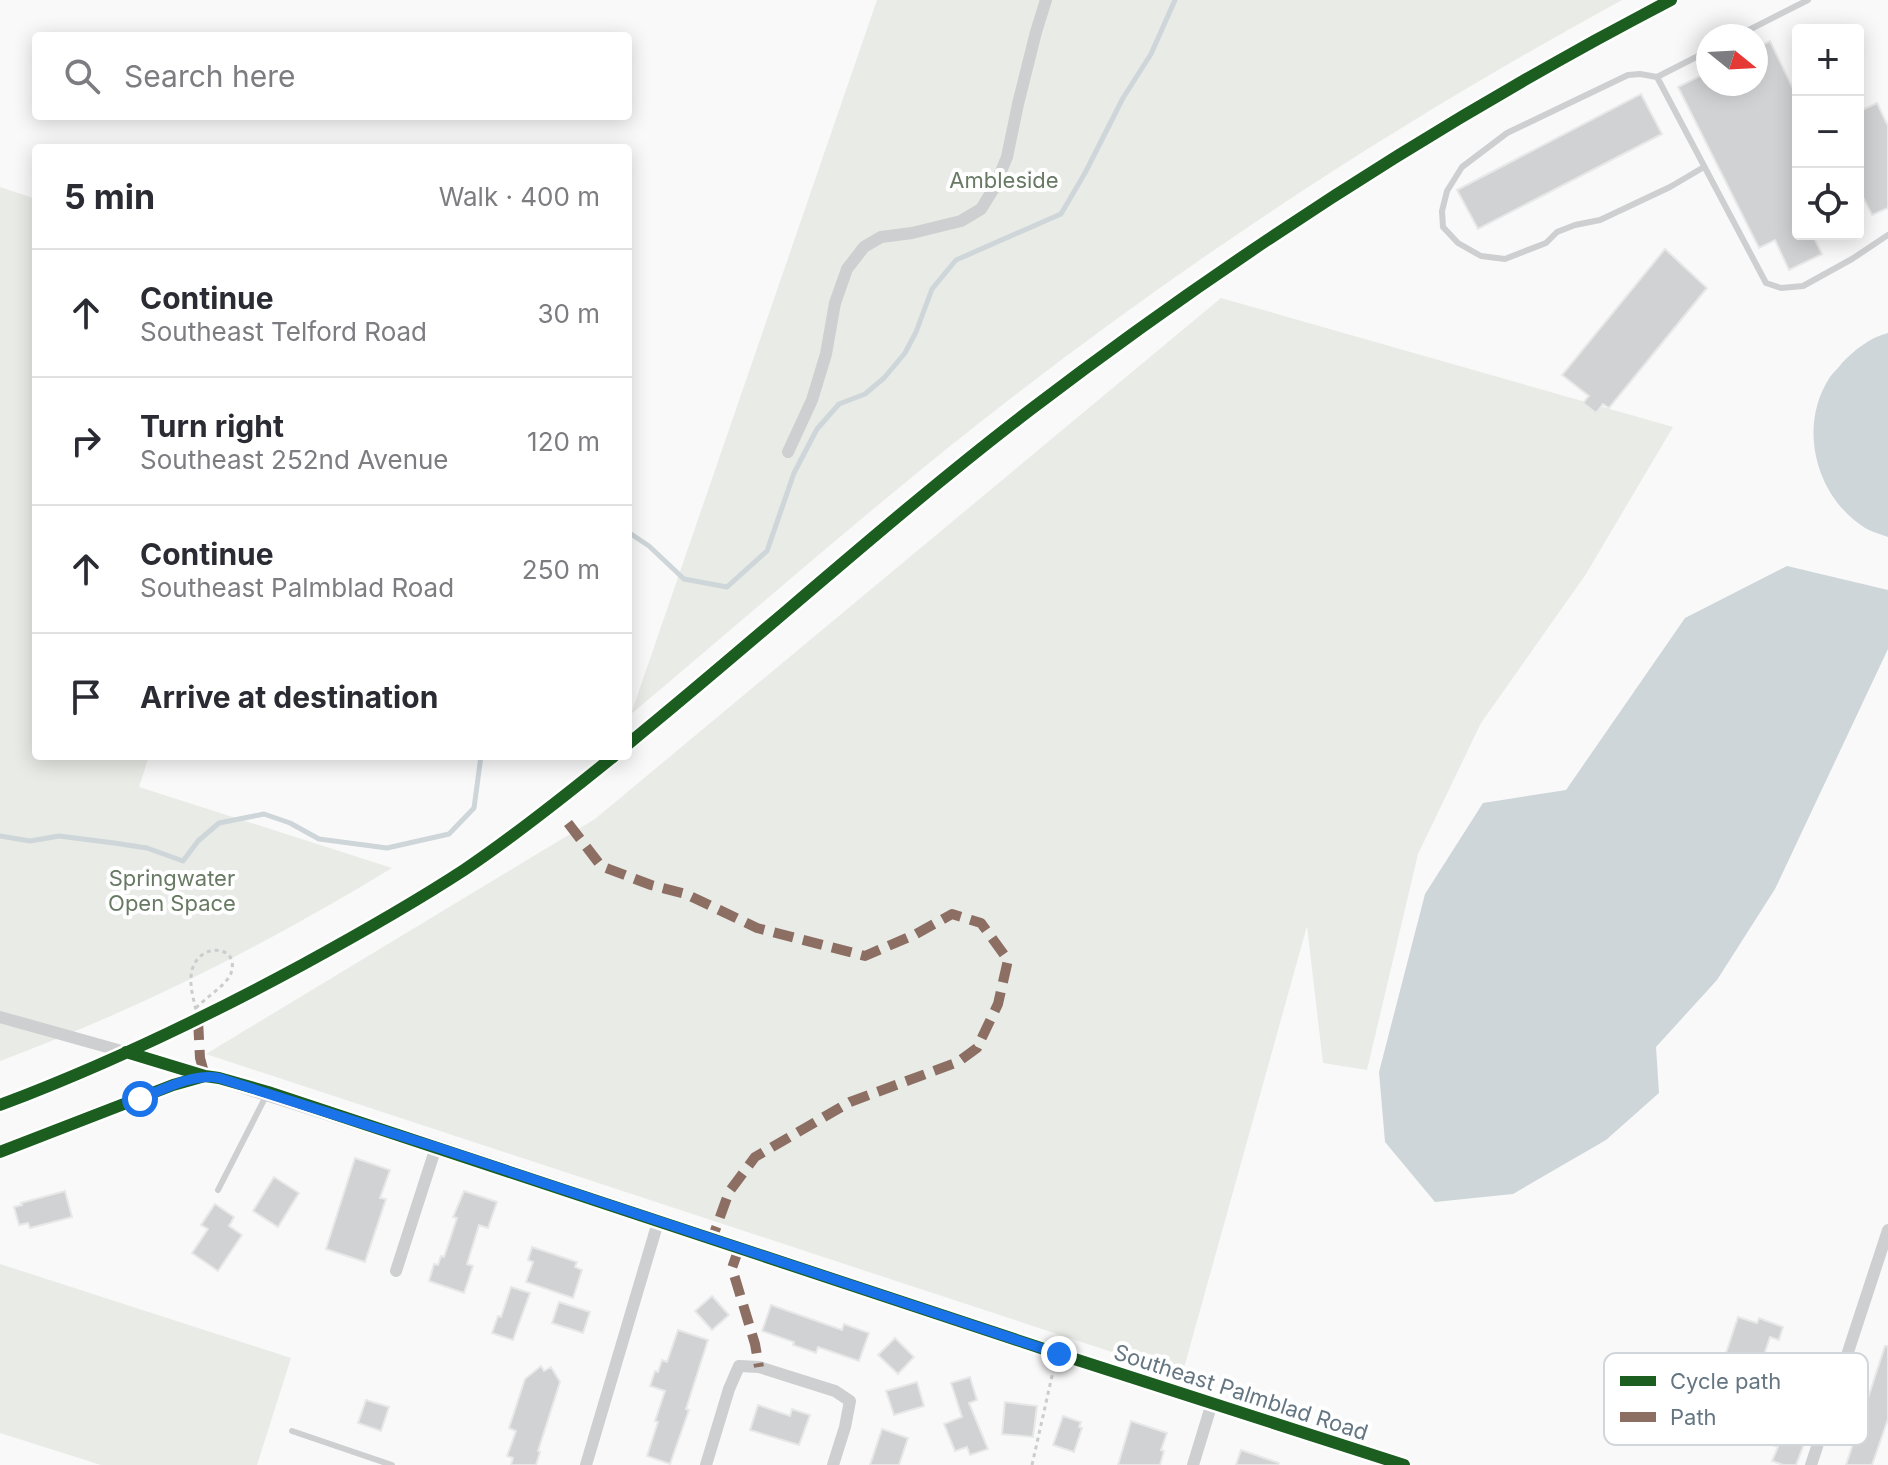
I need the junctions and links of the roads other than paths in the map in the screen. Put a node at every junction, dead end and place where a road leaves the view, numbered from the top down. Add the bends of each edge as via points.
1 (1046, 0) edge
2 (1808, 0) edge
3 (1761, 24) edge
4 (1696, 57) edge
5 (1657, 77) junction
6 (1704, 167) junction
7 (1888, 235) edge
8 (788, 452) dead end
9 (0, 1017) edge
10 (205, 1076) junction
11 (268, 1092) junction
12 (436, 1147) junction
13 (0, 1152) edge
14 (218, 1190) dead end
15 (658, 1222) junction
16 (1888, 1230) edge
17 (396, 1271) dead end
18 (1848, 1353) edge
19 (1212, 1403) junction
20 (292, 1431) dead end
21 (1818, 1445) edge
22 (392, 1465) edge
23 (586, 1465) edge
24 (706, 1465) edge
25 (833, 1465) edge
26 (1193, 1465) edge
27 (1404, 1465) edge
28 (1811, 1465) edge

1 - 8 street via 1007,157 994,188 981,209 961,221 881,237 855,258 835,303 812,400
2 - 3 lane
4 - 5 lane
5 - 6 lane
5 - 6 lane via 1628,75 1507,133 1462,167 1447,191 1443,227 1481,256 1505,259 1546,243 1557,232 1600,220
6 - 7 lane via 1766,283 1803,286
9 - 10 street
10 - 11 street, Southeast Palmblad Road
10 - 13 street
11 - 12 street, Southeast Palmblad Road
11 - 14 lane
12 - 15 street, Southeast Palmblad Road
12 - 17 street
15 - 19 street, Southeast Palmblad Road
15 - 23 street
16 - 18 street
19 - 26 street
19 - 27 street, Southeast Palmblad Road
20 - 22 lane
21 - 28 street
24 - 25 street via 739,1366 759,1367 835,1391 850,1401

